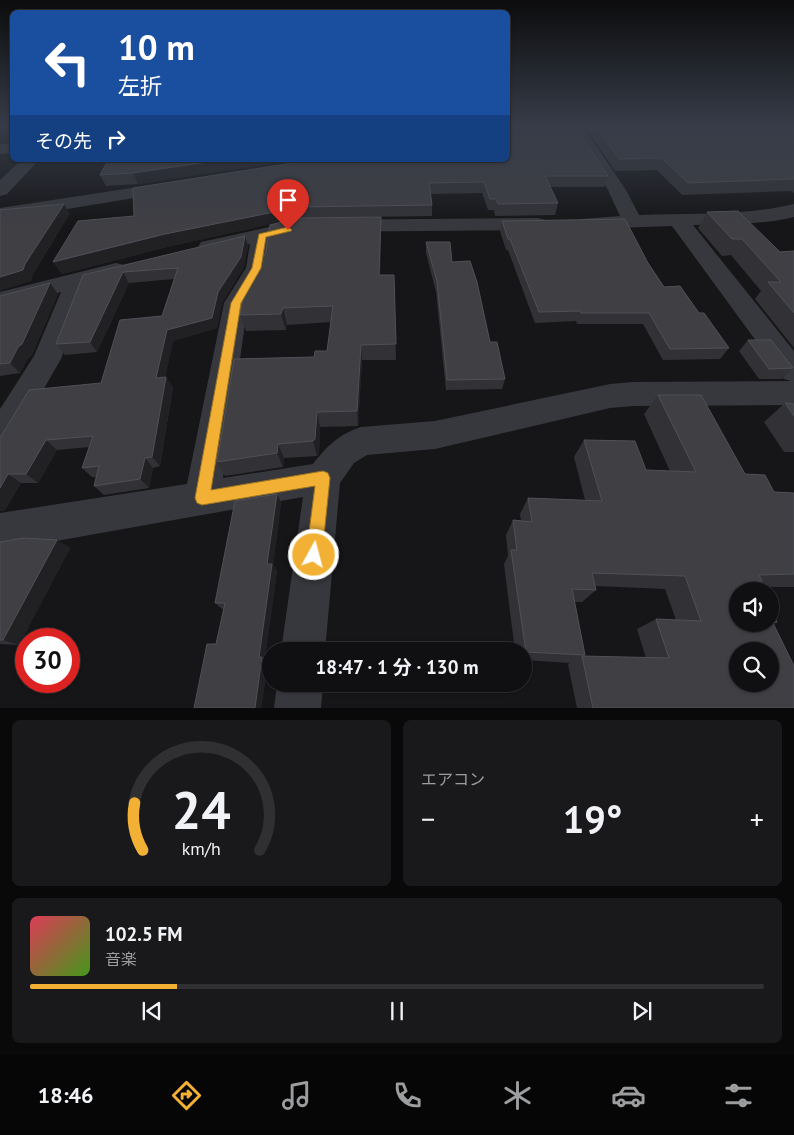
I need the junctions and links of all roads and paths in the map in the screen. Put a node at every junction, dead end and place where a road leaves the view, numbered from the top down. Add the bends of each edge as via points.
1 (598, 158) edge
2 (29, 162) edge
3 (190, 184) edge
4 (0, 190) edge
5 (92, 199) junction
6 (794, 210) edge
7 (0, 214) edge
8 (81, 220) edge
9 (679, 221) junction
10 (633, 222) junction
11 (262, 236) junction
12 (190, 251) edge
13 (134, 265) edge
14 (52, 268) edge
15 (78, 280) junction
16 (43, 289) junction
17 (0, 300) edge
18 (794, 371) edge
19 (794, 393) edge
20 (0, 436) edge
21 (323, 478) junction
22 (202, 498) junction
23 (0, 532) edge
24 (304, 642) edge
25 (299, 692) edge
26 (297, 708) edge

1 - 10 street
2 - 4 street
3 - 5 street
5 - 7 street
5 - 8 street
6 - 9 street via 751,217
9 - 10 street
9 - 18 street
10 - 11 street via 301,226
11 - 12 street
11 - 22 street via 256,268 236,303
13 - 15 street
14 - 16 street
15 - 16 street
15 - 20 street via 47,359
16 - 17 street
19 - 21 street via 610,396 435,436 361,441 342,453
21 - 22 street
21 - 24 street
22 - 23 street
25 - 26 street

